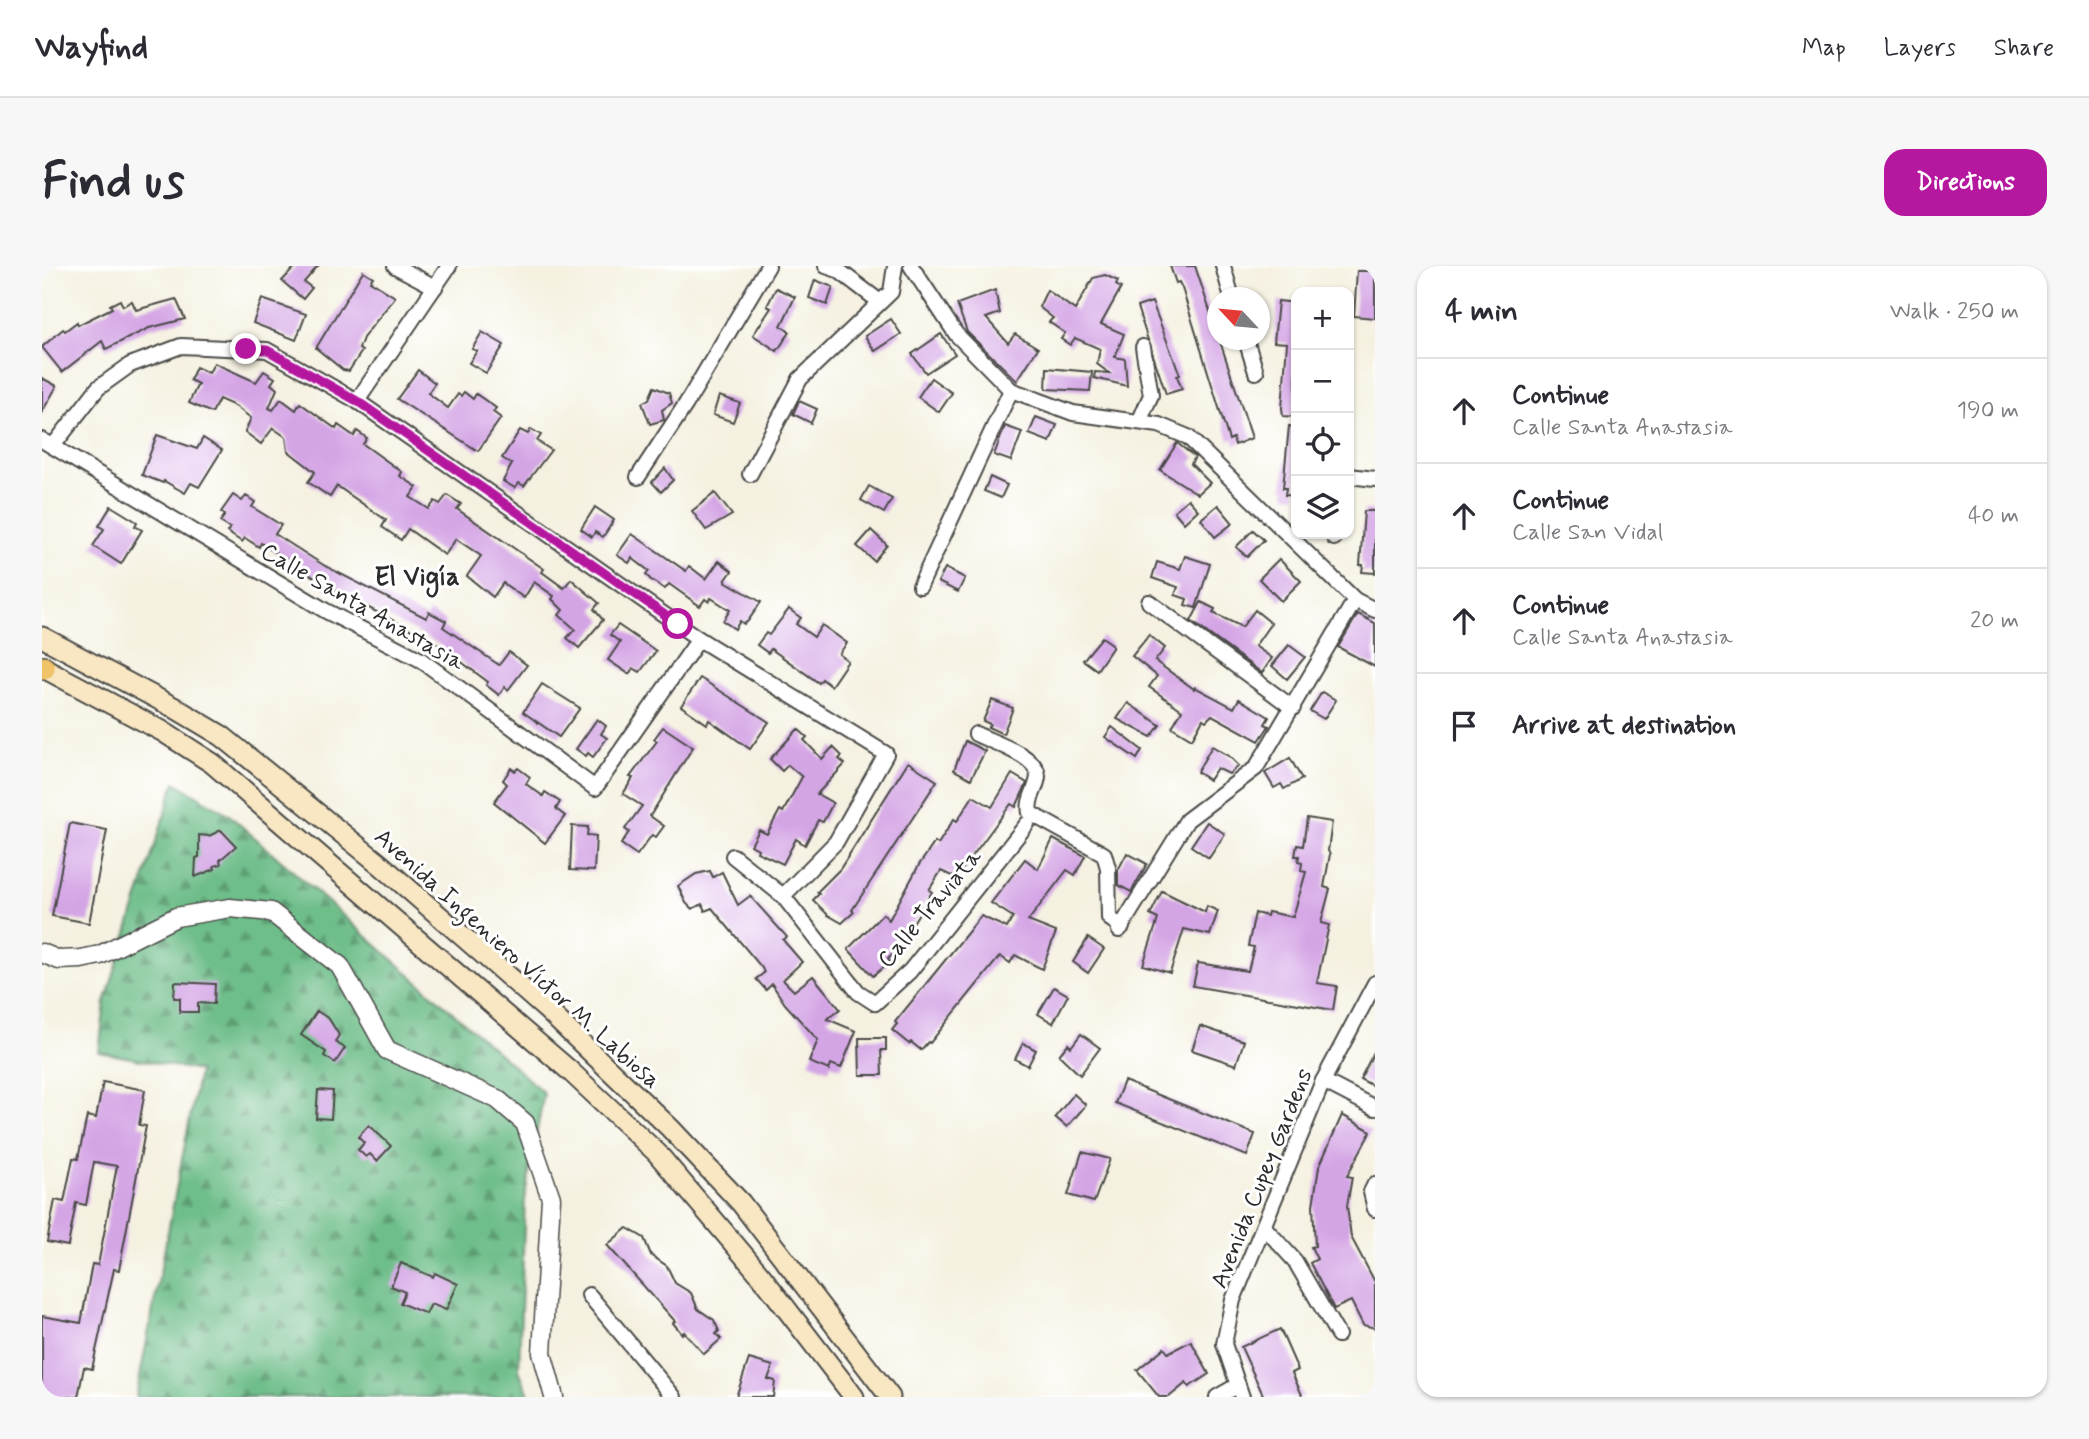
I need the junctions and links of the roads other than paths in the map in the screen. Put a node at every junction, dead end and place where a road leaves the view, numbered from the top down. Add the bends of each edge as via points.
1 (395, 266) edge
2 (449, 266) edge
3 (768, 266) edge
4 (826, 266) edge
5 (895, 266) edge
6 (912, 266) edge
7 (1223, 266) edge
8 (435, 287) junction
9 (1230, 287) edge
10 (880, 302) junction
11 (1143, 347) dead end
12 (1249, 350) edge
13 (1256, 372) dead end
14 (1011, 390) junction
15 (357, 401) junction
16 (1139, 422) junction
17 (47, 443) edge
18 (750, 474) dead end
19 (638, 477) dead end
20 (1354, 477) edge
21 (1375, 479) edge
22 (920, 586) dead end
23 (1354, 600) junction
24 (1149, 602) dead end
25 (1375, 610) edge
26 (42, 637) edge
27 (699, 639) junction
28 (42, 668) edge
29 (1293, 708) junction
30 (976, 734) dead end
31 (1027, 824) dead end
32 (733, 856) dead end
33 (783, 896) junction
34 (42, 953) edge
35 (1375, 983) edge
36 (1323, 1081) junction
37 (1375, 1108) edge
38 (1375, 1184) edge
39 (1375, 1209) edge
40 (1265, 1228) junction
41 (589, 1295) dead end
42 (1338, 1335) dead end
43 (1240, 1391) edge
44 (554, 1397) edge
45 (674, 1397) edge
46 (854, 1397) edge
47 (890, 1397) edge
48 (1217, 1397) edge

1 - 8 street
2 - 8 street
3 - 19 street
4 - 10 street
5 - 10 street via 891,292
6 - 14 street via 956,334
7 - 9 street
8 - 15 street
10 - 18 street via 800,379
11 - 16 street via 1151,395
12 - 13 street
14 - 16 street via 1073,413
14 - 22 street
15 - 17 street, Calle Santa Anastasia via 267,350 181,346 130,365 98,388
15 - 27 street
16 - 23 street via 1188,437
17 - 27 street, Calle Santa Anastasia via 326,611 421,660 595,788
20 - 21 street
23 - 25 street
23 - 29 street
24 - 29 street
26 - 47 main road, Avenida Ingeniero Víctor M. Labiosa via 222,736 381,865 546,1009 741,1203
27 - 33 street via 886,754 836,842
28 - 46 main road, Avenida Ingeniero Víctor M. Labiosa via 162,731 212,763 570,1071 657,1153 762,1277
29 - 30 street via 1256,768 1187,820 1121,929 1109,918 1104,854 1030,813 1036,768 1027,758
31 - 33 street, Calle Traviata via 910,971 875,1003 858,992
32 - 33 street
34 - 44 street via 59,960 81,960 176,917 230,908 271,912 340,965 387,1050 497,1099 525,1123 551,1198 542,1353
35 - 36 street, Avenida Cupey Gardens
36 - 37 street
36 - 40 street, Avenida Cupey Gardens
38 - 39 street via 1371,1192
40 - 42 street via 1295,1261
40 - 43 street, Avenida Cupey Gardens via 1233,1300 1224,1344
41 - 45 street
43 - 48 street

